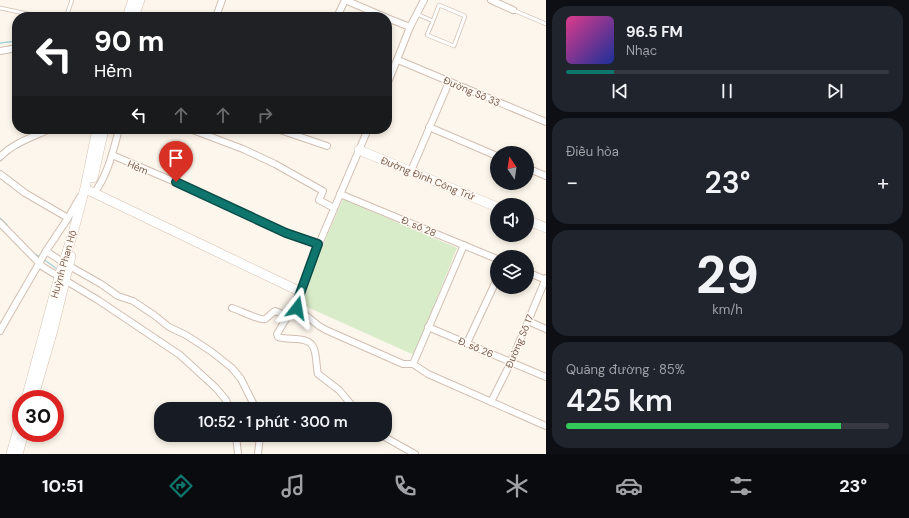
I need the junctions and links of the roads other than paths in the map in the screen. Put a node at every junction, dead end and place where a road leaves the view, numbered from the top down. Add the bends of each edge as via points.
1 (72, 0) edge
2 (133, 0) edge
3 (140, 0) edge
4 (222, 0) edge
5 (345, 0) edge
6 (424, 0) edge
7 (491, 0) edge
8 (0, 8) edge
9 (513, 10) joint
10 (19, 12) edge
11 (68, 12) edge
12 (129, 12) edge
13 (136, 12) edge
14 (218, 12) edge
15 (339, 12) edge
16 (374, 12) edge
17 (417, 14) junction
18 (392, 20) edge
19 (433, 21) junction
20 (546, 24) edge
21 (410, 27) junction
22 (12, 49) edge
23 (0, 51) edge
24 (398, 60) junction
25 (392, 74) edge
26 (449, 82) junction
27 (546, 122) edge
28 (429, 127) junction
29 (39, 134) edge
30 (96, 134) edge
31 (103, 134) edge
32 (118, 134) edge
33 (203, 134) edge
34 (292, 134) edge
35 (366, 134) edge
36 (327, 146) dead end
37 (359, 150) junction
38 (490, 153) edge
39 (112, 155) junction
40 (0, 157) edge
41 (411, 171) junction
42 (534, 171) edge
43 (0, 174) edge
44 (546, 176) edge
45 (90, 191) junction
46 (340, 194) junction
47 (490, 204) edge
48 (334, 208) junction
49 (68, 218) junction
50 (0, 223) edge
51 (534, 223) edge
52 (546, 228) edge
53 (318, 244) junction
54 (464, 245) junction
55 (46, 252) junction
56 (490, 256) edge
57 (40, 263) junction
58 (67, 264) junction
59 (534, 275) edge
60 (62, 279) junction
61 (546, 279) edge
62 (301, 292) junction
63 (490, 294) edge
64 (232, 308) dead end
65 (297, 308) junction
66 (285, 315) junction
67 (528, 321) junction
68 (428, 327) junction
69 (546, 328) edge
70 (0, 331) edge
71 (467, 344) junction
72 (510, 362) junction
73 (413, 364) junction
74 (546, 377) edge
75 (29, 390) edge
76 (36, 390) edge
77 (227, 402) edge
78 (253, 402) edge
79 (349, 402) edge
80 (491, 402) junction
81 (546, 426) edge
82 (392, 441) edge
83 (14, 442) edge
84 (21, 442) edge
85 (237, 442) edge
86 (259, 442) edge
87 (11, 454) edge
88 (18, 454) edge
89 (238, 454) edge
90 (258, 454) edge
91 (415, 454) edge

1 - 11 lane
2 - 12 street
3 - 13 street
4 - 14 street
5 - 15 street
5 - 16 street
6 - 17 street
7 - 9 street
8 - 10 lane
9 - 20 lane
17 - 19 lane
17 - 21 street
18 - 21 street
19 - 19 lane via 439,5 466,16 454,46 427,35
21 - 24 street
22 - 23 street
24 - 25 street
24 - 26 street, Đường Số 33
26 - 27 street, Đường Số 33
26 - 28 street
28 - 38 street
28 - 41 street
29 - 40 street via 9,149
30 - 45 street, Huỳnh Phan Hộ
31 - 45 street, Huỳnh Phan Hộ
32 - 39 street
33 - 48 street via 275,164 323,191 319,200
34 - 36 street
35 - 37 street
37 - 41 street, Đường Đinh Công Trứ
37 - 46 street
39 - 45 street via 101,184
39 - 53 street, Hẻm via 286,233
41 - 47 street, Đường Đinh Công Trứ
42 - 44 street
43 - 49 street via 25,193
45 - 49 street
45 - 58 street, Huỳnh Phan Hộ
45 - 62 street
46 - 48 street
46 - 54 street, Đ. số 28
48 - 53 street
49 - 55 street
50 - 57 street
51 - 52 street
53 - 62 street
54 - 56 street, Đ. số 28
54 - 68 street
55 - 57 street
55 - 58 street
57 - 60 street
57 - 70 street
58 - 60 street, Huỳnh Phan Hộ
58 - 78 street via 118,296 133,301 169,328 186,335 212,352 242,379
59 - 61 street
60 - 75 street, Huỳnh Phan Hộ
60 - 76 street, Huỳnh Phan Hộ
60 - 77 street via 180,355 216,388
61 - 67 street, Đường Số 17
62 - 65 street
63 - 71 street
64 - 66 street via 261,320 275,311
65 - 66 street
65 - 73 street via 326,330 403,364
66 - 79 street via 286,319 277,334 278,337 312,343 318,374 339,390
67 - 69 street
67 - 72 street, Đường Số 17
68 - 71 street, Đ. số 26
68 - 73 street
71 - 72 street, Đ. số 26
72 - 74 street, Đ. số 26
72 - 80 street, Đường Số 17
73 - 80 street via 428,374
80 - 81 street
82 - 91 street
83 - 87 street
84 - 88 street
85 - 89 street
86 - 90 street

